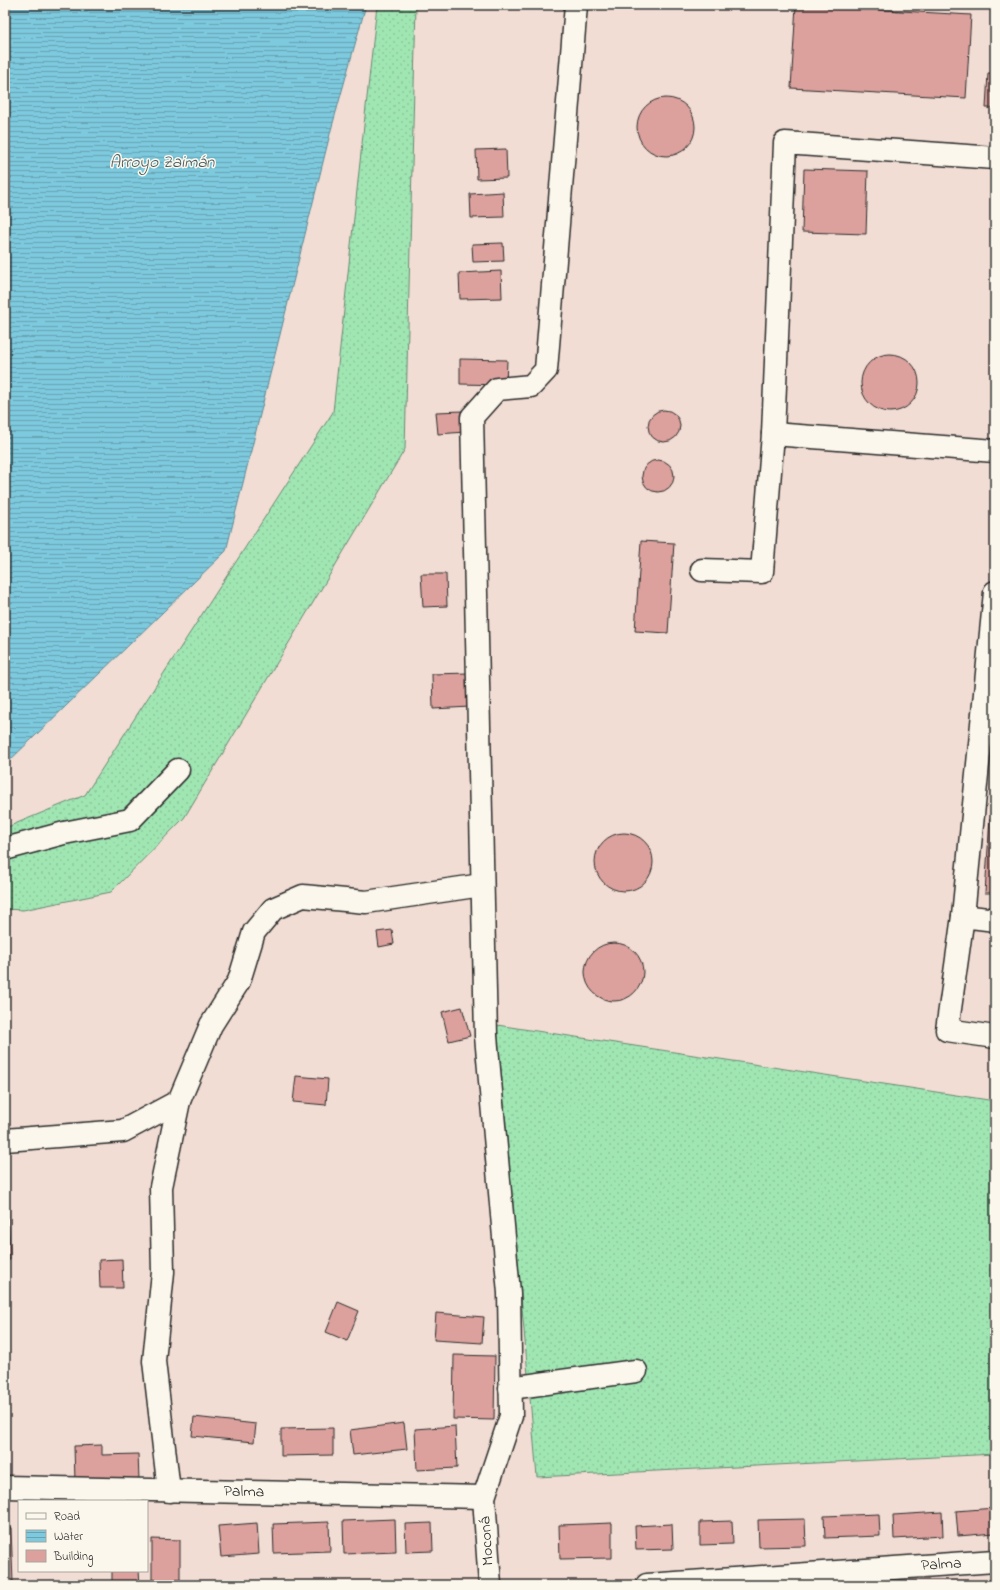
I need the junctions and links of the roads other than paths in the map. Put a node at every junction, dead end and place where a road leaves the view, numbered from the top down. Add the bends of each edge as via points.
1 (576, 5) edge
2 (995, 158) edge
3 (773, 434) junction
4 (995, 450) edge
5 (702, 570) dead end
6 (995, 592) edge
7 (178, 770) dead end
8 (5, 849) edge
9 (482, 885) junction
10 (963, 916) junction
11 (995, 920) edge
12 (995, 1037) edge
13 (179, 1101) junction
14 (5, 1140) edge
15 (636, 1371) dead end
16 (510, 1388) junction
17 (5, 1487) edge
18 (169, 1491) junction
19 (484, 1497) junction
20 (995, 1561) edge
21 (490, 1585) edge
22 (647, 1585) edge

1 - 9 street via 546,370 531,386 497,389 472,417
2 - 3 street via 785,143
3 - 4 street
3 - 5 street via 762,572
6 - 10 street
7 - 8 street via 130,820
9 - 13 street via 366,902 303,896 272,909 254,932 239,981 211,1025
9 - 16 street via 486,1036 509,1293
10 - 11 street
10 - 12 street via 947,1030
13 - 14 street via 123,1131
13 - 18 street via 161,1186 162,1272 154,1362
15 - 16 street
16 - 19 street via 511,1416
17 - 18 street, Palma
18 - 19 street, Palma
19 - 21 street, Moconá
20 - 22 street, Palma

